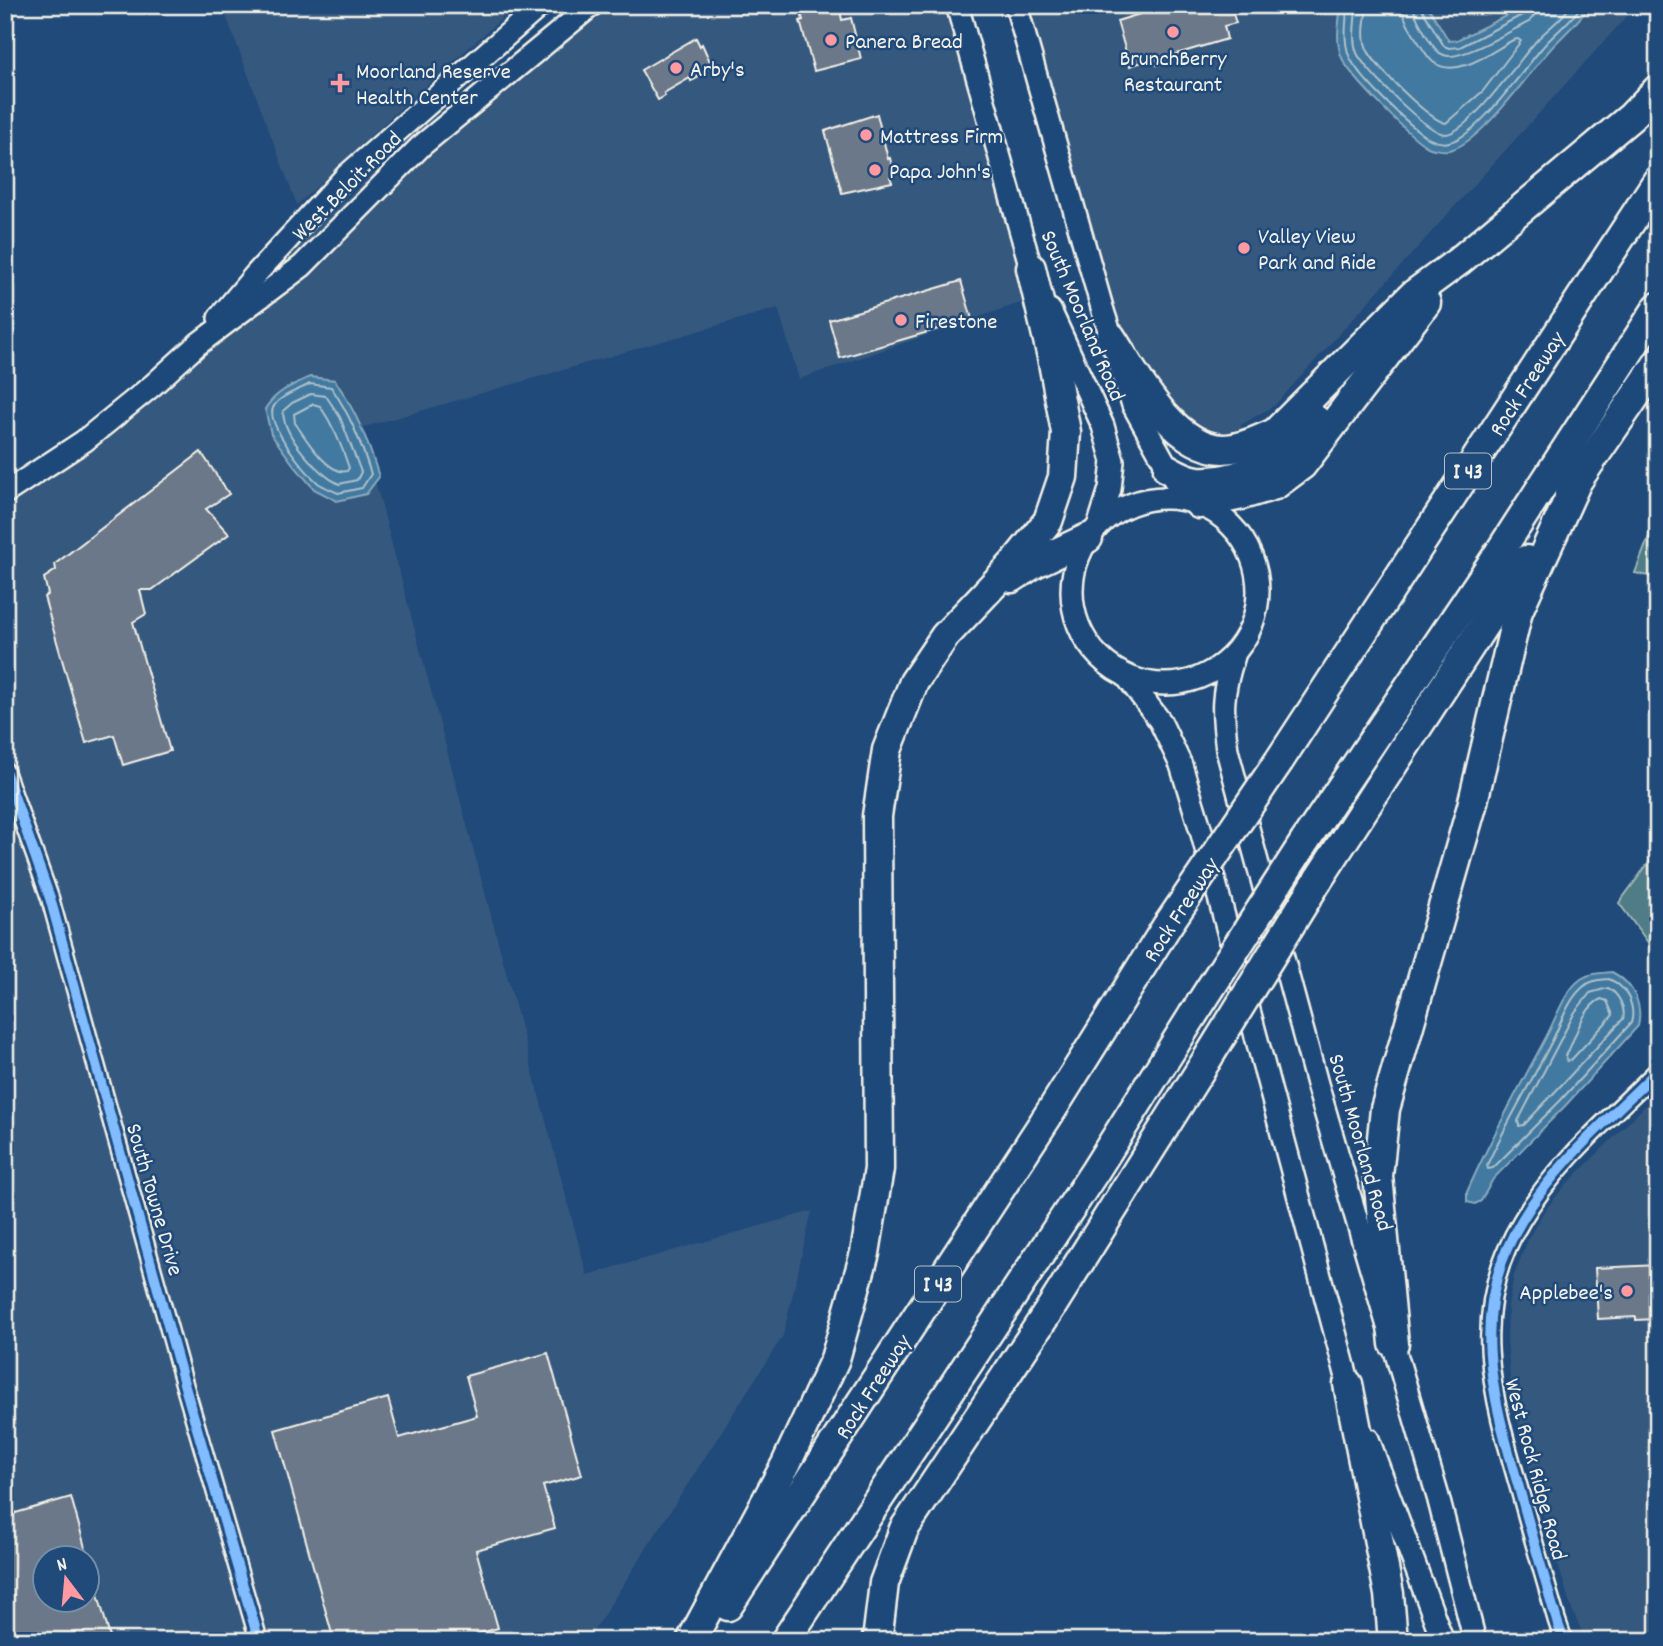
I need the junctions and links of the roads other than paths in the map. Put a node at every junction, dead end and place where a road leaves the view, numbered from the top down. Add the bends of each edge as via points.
1 (541, 5) edge
2 (592, 5) edge
3 (957, 5) edge
4 (1016, 5) edge
5 (1658, 89) edge
6 (1658, 180) edge
7 (1459, 261) junction
8 (1031, 268) junction
9 (1658, 307) edge
10 (1407, 328) junction
11 (1111, 337) junction
12 (198, 344) junction
13 (1658, 363) edge
14 (1168, 469) junction
15 (1579, 477) junction
16 (5, 494) edge
17 (1194, 502) junction
18 (1093, 531) junction
19 (977, 601) junction
20 (1234, 656) junction
21 (1126, 677) junction
22 (5, 771) edge
23 (1658, 1070) edge
24 (1394, 1344) junction
25 (1348, 1384) junction
26 (259, 1641) edge
27 (691, 1641) edge
28 (706, 1641) edge
29 (785, 1641) edge
30 (877, 1641) edge
31 (1393, 1641) edge
32 (1443, 1641) edge
33 (1475, 1641) edge
34 (1564, 1641) edge

1 - 12 main road, West Beloit Road via 346,176
2 - 12 main road, West Beloit Road via 421,146 302,266
3 - 8 main road, South Moorland Road
4 - 11 main road, South Moorland Road
5 - 7 highway via 1631,117
6 - 28 highway, Rock Freeway / I 43, bridge via 1167,926
7 - 10 highway
7 - 11 highway via 1414,294 1275,433 1225,449 1200,445 1170,421
8 - 18 main road, South Moorland Road via 1103,426 1113,461 1110,489
8 - 19 highway via 1066,432 1063,477 1048,521
9 - 29 highway, bridge
10 - 14 highway via 1273,460 1226,478 1198,481
10 - 17 highway via 1302,465 1275,485
11 - 14 main road, South Moorland Road via 1133,405
12 - 16 main road, West Beloit Road via 84,441
13 - 15 highway
14 - 17 main road, South Moorland Road
15 - 24 highway via 1518,611 1472,806 1385,1109 1378,1176
15 - 30 highway, bridge via 1318,880 1052,1306 904,1529 884,1583
17 - 18 main road via 1156,498 1126,506
17 - 20 main road via 1225,519 1245,542 1257,570 1259,601 1251,630
18 - 19 highway
18 - 21 main road via 1075,563 1071,589 1074,617 1085,642 1103,663
19 - 27 highway via 945,636 914,682 887,750 877,816 879,1169 865,1253 835,1359 786,1464
20 - 21 main road via 1211,674 1184,684 1154,685
20 - 24 main road, South Moorland Road via 1222,709 1227,750 1317,1084
21 - 25 main road via 1160,721 1181,765
22 - 26 street, South Towne Drive via 50,898
23 - 34 street, West Rock Ridge Road via 1546,1185 1521,1220 1497,1279 1490,1313 1490,1370 1498,1415
24 - 33 main road, South Moorland Road
25 - 31 highway via 1389,1594
25 - 32 main road

